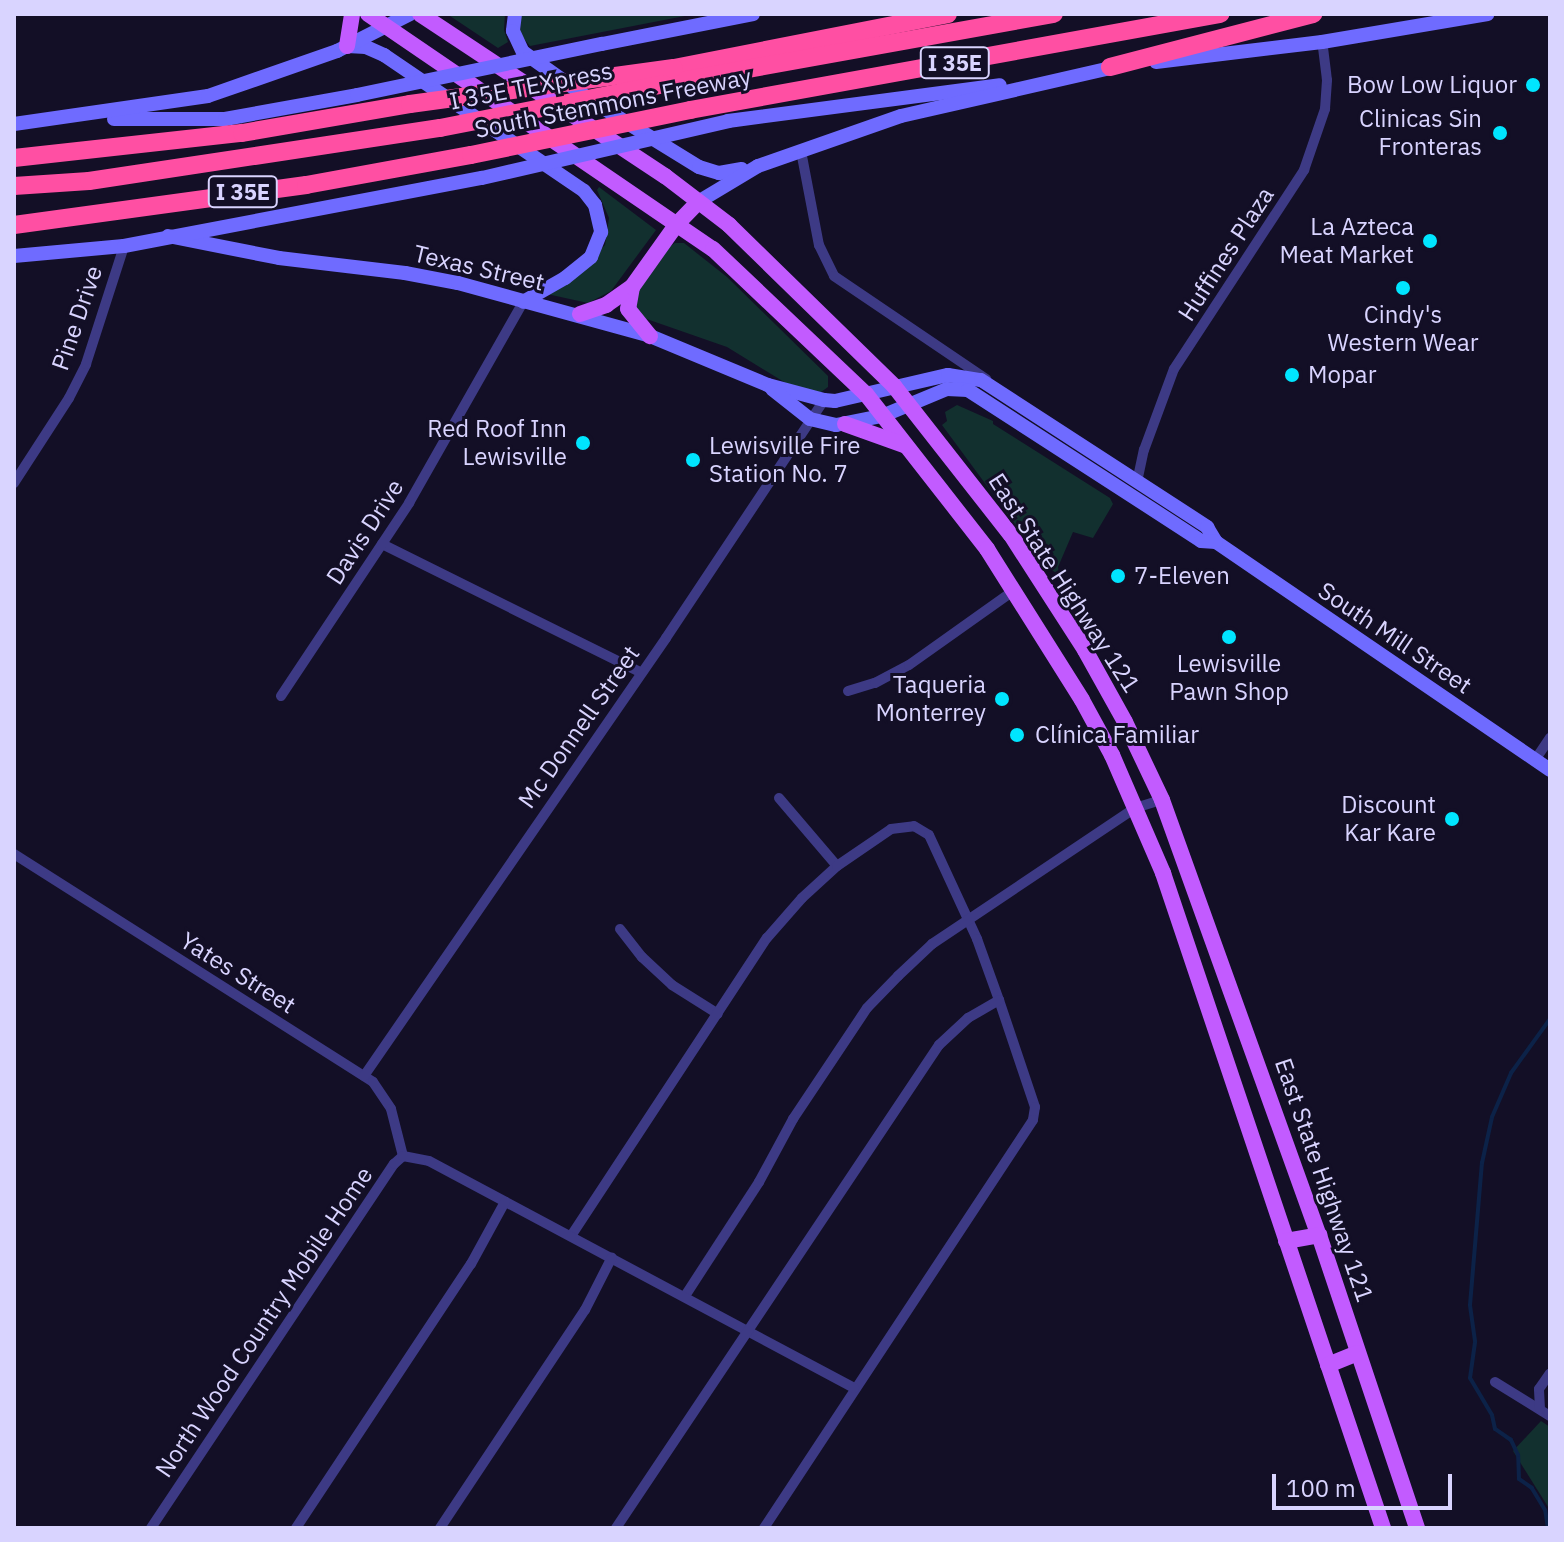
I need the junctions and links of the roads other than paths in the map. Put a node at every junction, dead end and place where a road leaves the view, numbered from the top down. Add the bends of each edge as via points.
1 (352, 14) edge
2 (368, 14) edge
3 (410, 14) edge
4 (420, 14) edge
5 (515, 14) edge
6 (753, 14) edge
7 (948, 14) edge
8 (1054, 14) edge
9 (1220, 14) edge
10 (1313, 14) edge
11 (1488, 14) edge
12 (385, 25) junction
13 (1322, 42) junction
14 (347, 46) junction
15 (1110, 67) junction
16 (669, 76) junction
17 (1056, 78) junction
18 (57, 120) junction
19 (14, 124) edge
20 (801, 151) junction
21 (14, 158) edge
22 (758, 166) junction
23 (89, 181) junction
24 (14, 186) edge
25 (14, 197) edge
26 (698, 202) junction
27 (14, 225) edge
28 (676, 225) junction
29 (168, 236) junction
30 (124, 246) junction
31 (14, 256) edge
32 (632, 287) junction
33 (523, 302) junction
34 (580, 314) junction
35 (650, 336) junction
36 (768, 385) junction
37 (894, 386) junction
38 (1000, 390) junction
39 (866, 394) junction
40 (824, 400) junction
41 (992, 404) junction
42 (910, 405) junction
43 (882, 416) junction
44 (810, 419) junction
45 (845, 424) junction
46 (908, 446) junction
47 (14, 483) edge
48 (1134, 489) junction
49 (382, 544) junction
50 (1013, 591) junction
51 (640, 672) junction
52 (848, 691) dead end
53 (281, 696) dead end
54 (1550, 738) edge
55 (1535, 760) junction
56 (1550, 770) edge
57 (779, 798) dead end
58 (1162, 800) junction
59 (1135, 808) junction
60 (14, 854) edge
61 (837, 866) junction
62 (969, 922) junction
63 (620, 929) dead end
64 (999, 1000) junction
65 (718, 1014) junction
66 (1241, 1015) junction
67 (1213, 1025) junction
68 (364, 1076) junction
69 (403, 1156) junction
70 (505, 1202) junction
71 (1319, 1235) junction
72 (571, 1236) junction
73 (1286, 1241) junction
74 (612, 1257) junction
75 (685, 1296) junction
76 (746, 1330) junction
77 (1358, 1353) junction
78 (1328, 1365) junction
79 (1550, 1373) edge
80 (1495, 1382) dead end
81 (854, 1388) junction
82 (1545, 1413) edge
83 (151, 1528) edge
84 (296, 1528) edge
85 (440, 1528) edge
86 (616, 1528) edge
87 (764, 1528) edge
88 (1383, 1528) edge
89 (1417, 1528) edge

1 - 14 main road
2 - 12 main road, East State Highway 121
3 - 12 main road
4 - 26 main road, East State Highway 121
5 - 22 main road via 513,31 523,52 595,103 699,167 719,173
6 - 18 main road, bridge via 225,119
7 - 16 highway, South Stemmons Freeway / I 35E
8 - 16 highway, I 35E TEXpress
9 - 27 highway, South Stemmons Freeway / I 35E, bridge via 306,185
10 - 15 highway
11 - 13 main road, South Stemmons Freeway
12 - 14 main road
12 - 28 main road, East State Highway 121
13 - 15 main road, South Stemmons Freeway
13 - 48 street, Huffines Plaza via 1325,109 1304,170 1174,369
14 - 18 main road via 208,96
14 - 33 main road via 384,55 584,191 595,205 601,232 591,257
15 - 17 main road, South Stemmons Freeway
16 - 21 highway, South Stemmons Freeway / I 35E, bridge via 410,104 242,133
16 - 23 highway, I 35E TEXpress, bridge via 440,128
17 - 20 main road, South Stemmons Freeway via 901,116
17 - 29 main road, South Stemmons Freeway, bridge via 728,121 482,178
18 - 19 main road
20 - 22 main road, South Stemmons Freeway
20 - 38 street, South Mill Street via 819,245 834,276
22 - 26 main road, South Stemmons Freeway
23 - 24 highway, I 35E TEXpress
23 - 25 highway
26 - 28 main road
26 - 37 main road, East State Highway 121 via 729,225
28 - 32 main road
28 - 39 main road, East State Highway 121 via 713,249
29 - 30 main road, South Stemmons Freeway
29 - 33 main road, Texas Street via 279,258 405,273
30 - 31 main road, South Stemmons Freeway
30 - 47 street, Pine Drive via 86,364
32 - 34 main road
32 - 35 main road via 628,309
33 - 34 main road, Texas Street
33 - 49 street, Davis Drive
34 - 35 main road, Texas Street
35 - 36 main road, Texas Street
36 - 40 main road, Texas Street
36 - 44 main road, Texas Street
37 - 38 main road, South Mill Street via 948,375 981,380
37 - 39 main road, South Mill Street
37 - 42 main road, East State Highway 121
38 - 41 street
38 - 48 main road, South Mill Street
39 - 40 main road, Texas Street
39 - 43 main road, East State Highway 121
40 - 44 street, Mc Donnell Street
41 - 42 main road, South Mill Street via 954,388
41 - 48 main road, South Mill Street
42 - 43 main road, South Mill Street
42 - 58 main road, East State Highway 121 via 1011,535 1052,598 1125,722
43 - 45 main road
43 - 46 main road, East State Highway 121
44 - 45 main road
44 - 51 street, Mc Donnell Street
45 - 46 main road
46 - 50 main road, East State Highway 121
48 - 55 main road, South Mill Street via 1201,541 1216,542
49 - 51 street
49 - 53 street, Davis Drive
50 - 52 street via 909,665
50 - 59 main road, East State Highway 121 via 1082,700
51 - 68 street, Mc Donnell Street
54 - 55 street
55 - 56 main road, South Mill Street
57 - 61 street
58 - 59 street
58 - 66 main road, East State Highway 121
59 - 62 street
59 - 67 main road, East State Highway 121 via 1163,873
60 - 68 street, Yates Street
61 - 62 street via 891,829 914,826 934,843
61 - 65 street via 767,938
62 - 64 street
62 - 75 street via 932,944 867,1008
63 - 65 street via 672,985
64 - 76 street via 968,1018 939,1045
64 - 81 street via 1035,1107 1033,1120
65 - 72 street
66 - 67 main road
66 - 71 main road, East State Highway 121
67 - 73 main road, East State Highway 121
68 - 69 street, Yates Street via 391,1109
69 - 70 street, North Wood Country Mobile Home via 429,1161
69 - 83 street, North Wood Country Mobile Home
70 - 72 street, North Wood Country Mobile Home
70 - 84 street via 471,1264
71 - 73 main road
71 - 77 main road, East State Highway 121
72 - 74 street, North Wood Country Mobile Home
73 - 78 main road, East State Highway 121
74 - 75 street, North Wood Country Mobile Home
74 - 85 street via 585,1310
75 - 76 street, North Wood Country Mobile Home
76 - 81 street, North Wood Country Mobile Home
76 - 86 street
77 - 78 main road
77 - 89 main road, East State Highway 121
78 - 88 main road, East State Highway 121
79 - 82 street via 1539,1389
80 - 82 street
81 - 87 street

